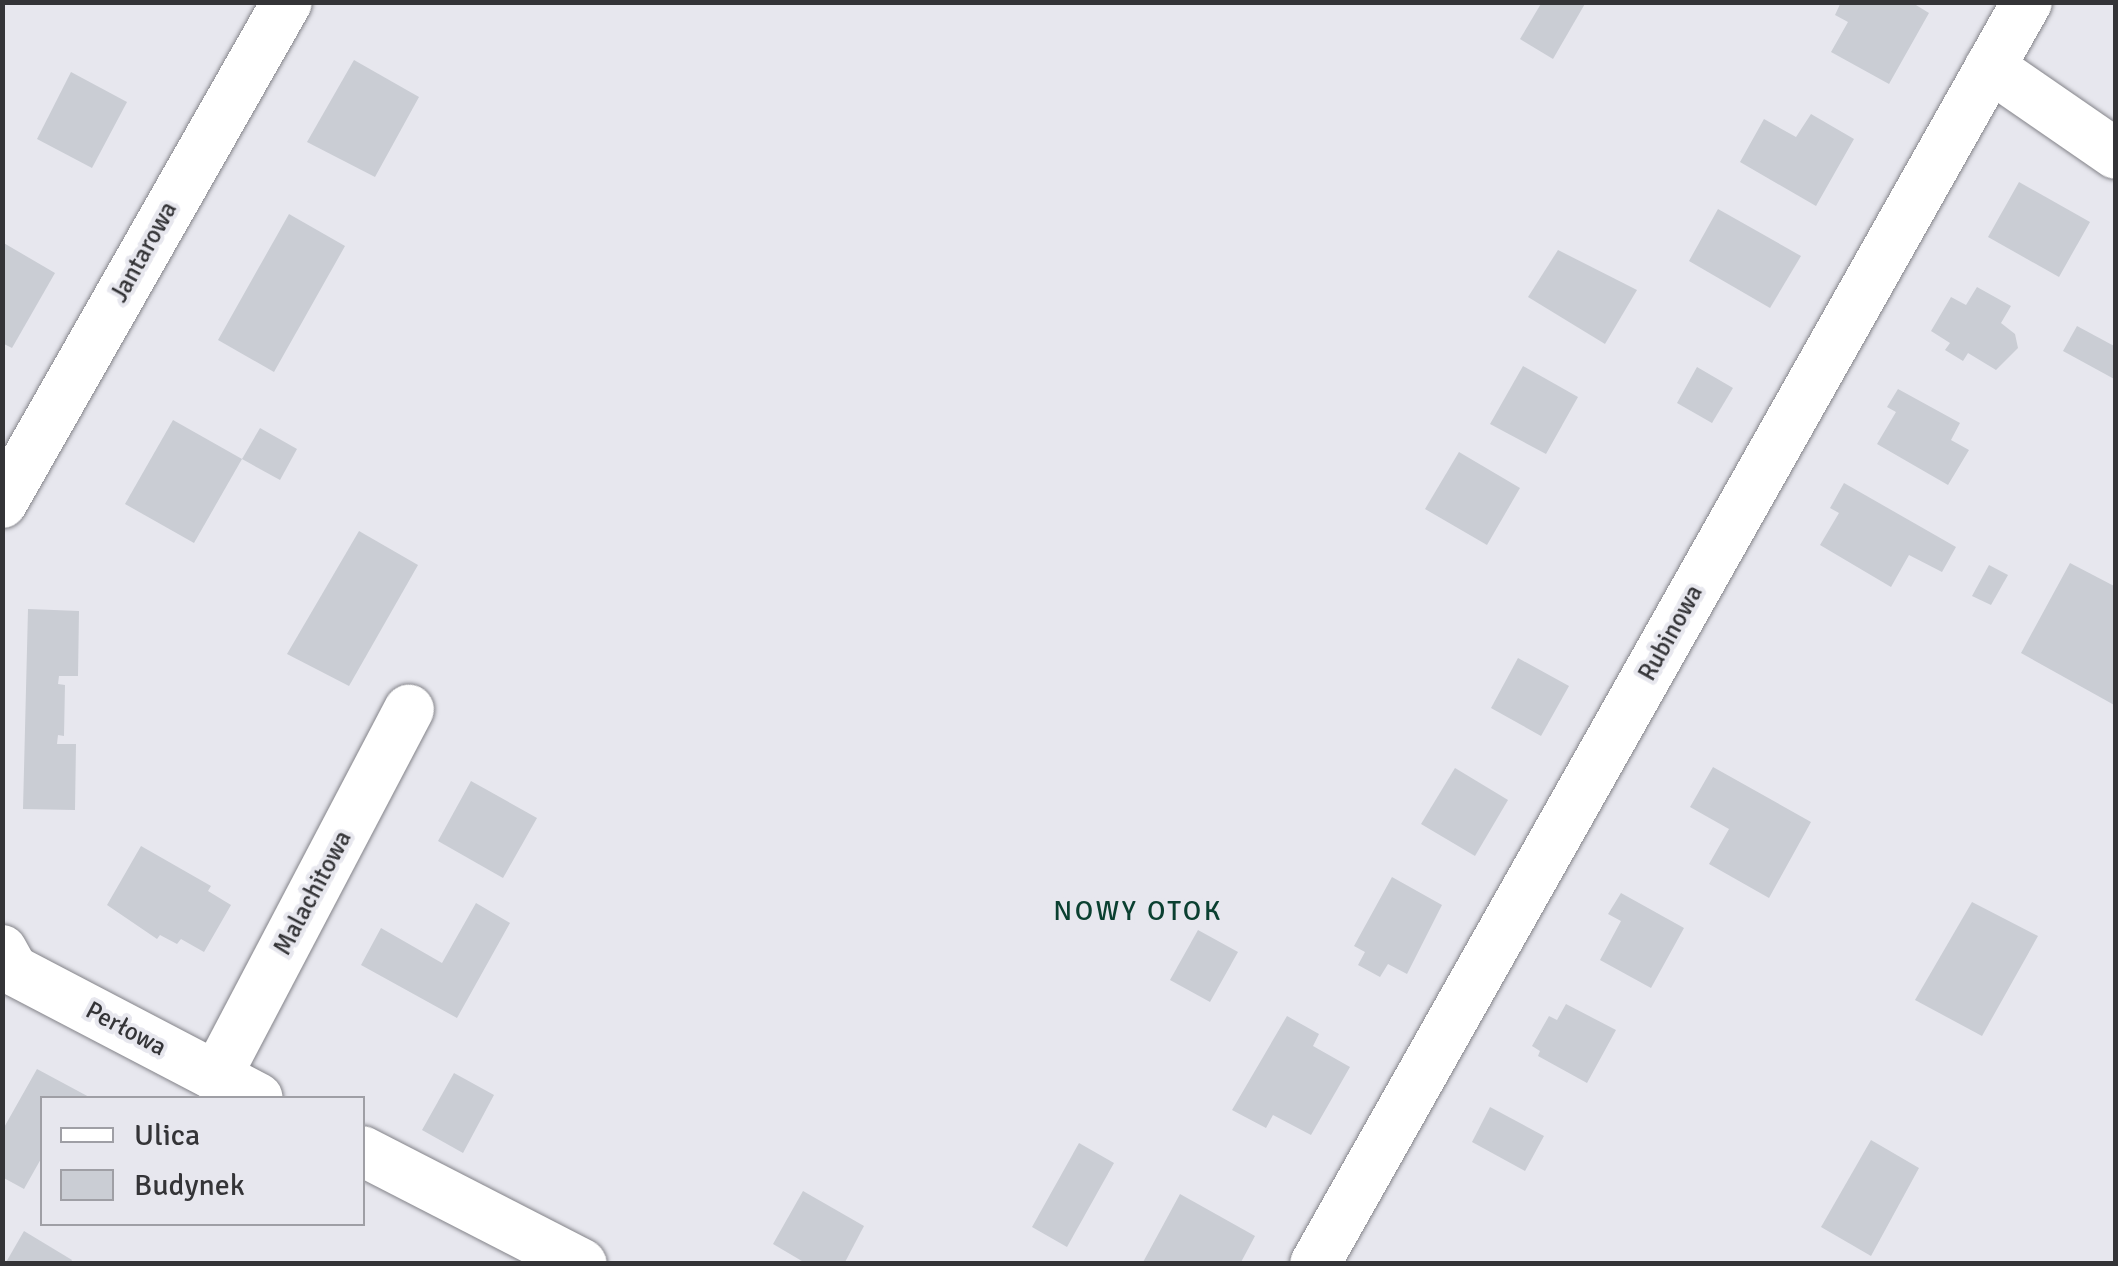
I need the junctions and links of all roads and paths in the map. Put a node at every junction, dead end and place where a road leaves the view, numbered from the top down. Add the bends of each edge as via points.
1 (287, 2) edge
2 (2027, 2) edge
3 (1990, 67) junction
4 (2116, 154) edge
5 (2, 502) edge
6 (409, 710) dead end
7 (6, 970) edge
8 (237, 1088) edge
9 (365, 1153) edge
10 (582, 1264) edge
11 (1315, 1264) edge

1 - 5 street, Jantarowa
2 - 3 street, Rubinowa
3 - 4 street
3 - 11 street, Rubinowa
6 - 8 street, Malachitowa
7 - 8 street, Perłowa
9 - 10 street

